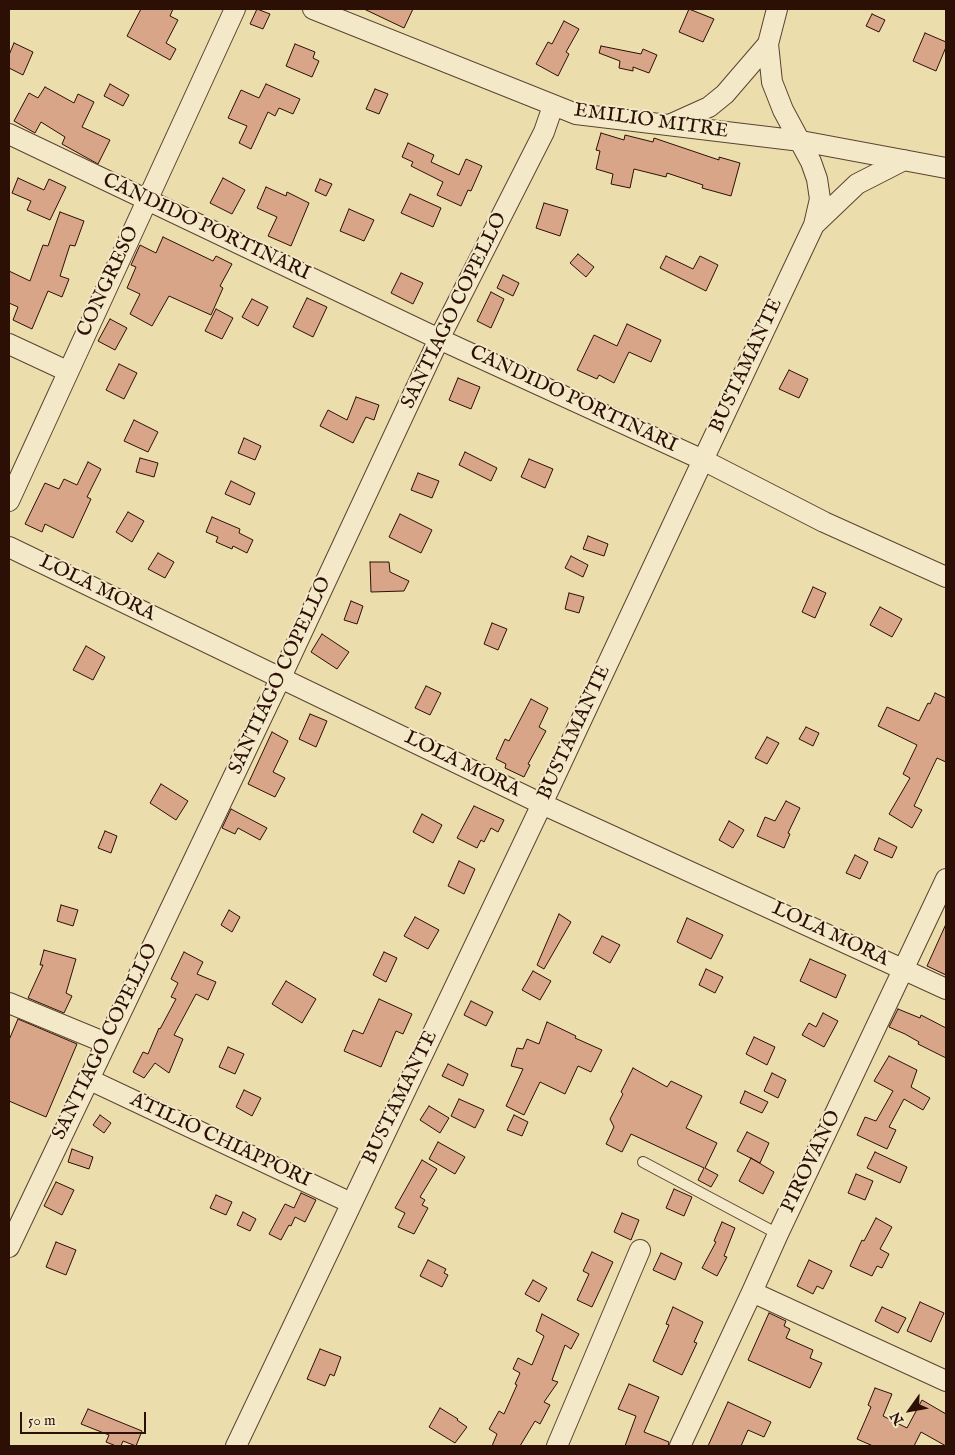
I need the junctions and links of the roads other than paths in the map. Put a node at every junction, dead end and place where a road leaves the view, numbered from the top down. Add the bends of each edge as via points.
1 (235, 9) edge
2 (313, 9) edge
3 (777, 9) edge
4 (768, 44) junction
5 (553, 106) junction
6 (669, 125) junction
7 (9, 134) edge
8 (800, 142) junction
9 (904, 160) junction
10 (946, 168) edge
11 (147, 200) junction
12 (814, 225) junction
13 (438, 339) junction
14 (9, 344) edge
15 (67, 371) junction
16 (702, 460) junction
17 (9, 500) edge
18 (9, 547) edge
19 (946, 577) edge
20 (281, 677) junction
21 (542, 804) junction
22 (946, 879) edge
23 (905, 969) junction
24 (946, 989) edge
25 (9, 1004) edge
26 (106, 1043) junction
27 (88, 1079) junction
28 (643, 1162) dead end
29 (351, 1203) junction
30 (778, 1234) junction
31 (9, 1247) edge
32 (640, 1250) dead end
33 (752, 1292) junction
34 (946, 1381) edge
35 (236, 1446) edge
36 (557, 1446) edge
37 (680, 1446) edge

1 - 11 street, CONGRESO
2 - 5 street, EMILIO MITRE
3 - 4 street, BUSTAMANTE
4 - 6 street via 725,94 709,107
4 - 8 street, BUSTAMANTE via 772,82
5 - 6 street, EMILIO MITRE via 576,114
5 - 13 street, SANTIAGO COPELLO via 544,132
6 - 8 street, EMILIO MITRE
7 - 11 street, CANDIDO PORTINARI
8 - 9 street, EMILIO MITRE
8 - 12 street, BUSTAMANTE via 814,170 820,199
9 - 10 street, EMILIO MITRE
9 - 12 street via 857,184
11 - 13 street, CANDIDO PORTINARI
11 - 15 street, CONGRESO
12 - 16 street, BUSTAMANTE
13 - 16 street, CANDIDO PORTINARI
13 - 20 street, SANTIAGO COPELLO
14 - 15 street
15 - 17 street, CONGRESO
16 - 19 street, CANDIDO PORTINARI via 824,522
16 - 21 street, BUSTAMANTE
18 - 20 street, LOLA MORA
20 - 21 street, LOLA MORA
20 - 26 street, SANTIAGO COPELLO
21 - 23 street, LOLA MORA
21 - 29 street, BUSTAMANTE
22 - 23 street, PIROVANO
23 - 24 street, LOLA MORA
23 - 30 street, PIROVANO
25 - 26 street
26 - 27 street, SANTIAGO COPELLO
27 - 29 street, ATILIO CHIAPPORI
27 - 31 street, SANTIAGO COPELLO
28 - 30 lane
29 - 35 street, BUSTAMANTE
30 - 33 street, PIROVANO
32 - 36 street
33 - 34 street
33 - 37 street, PIROVANO

